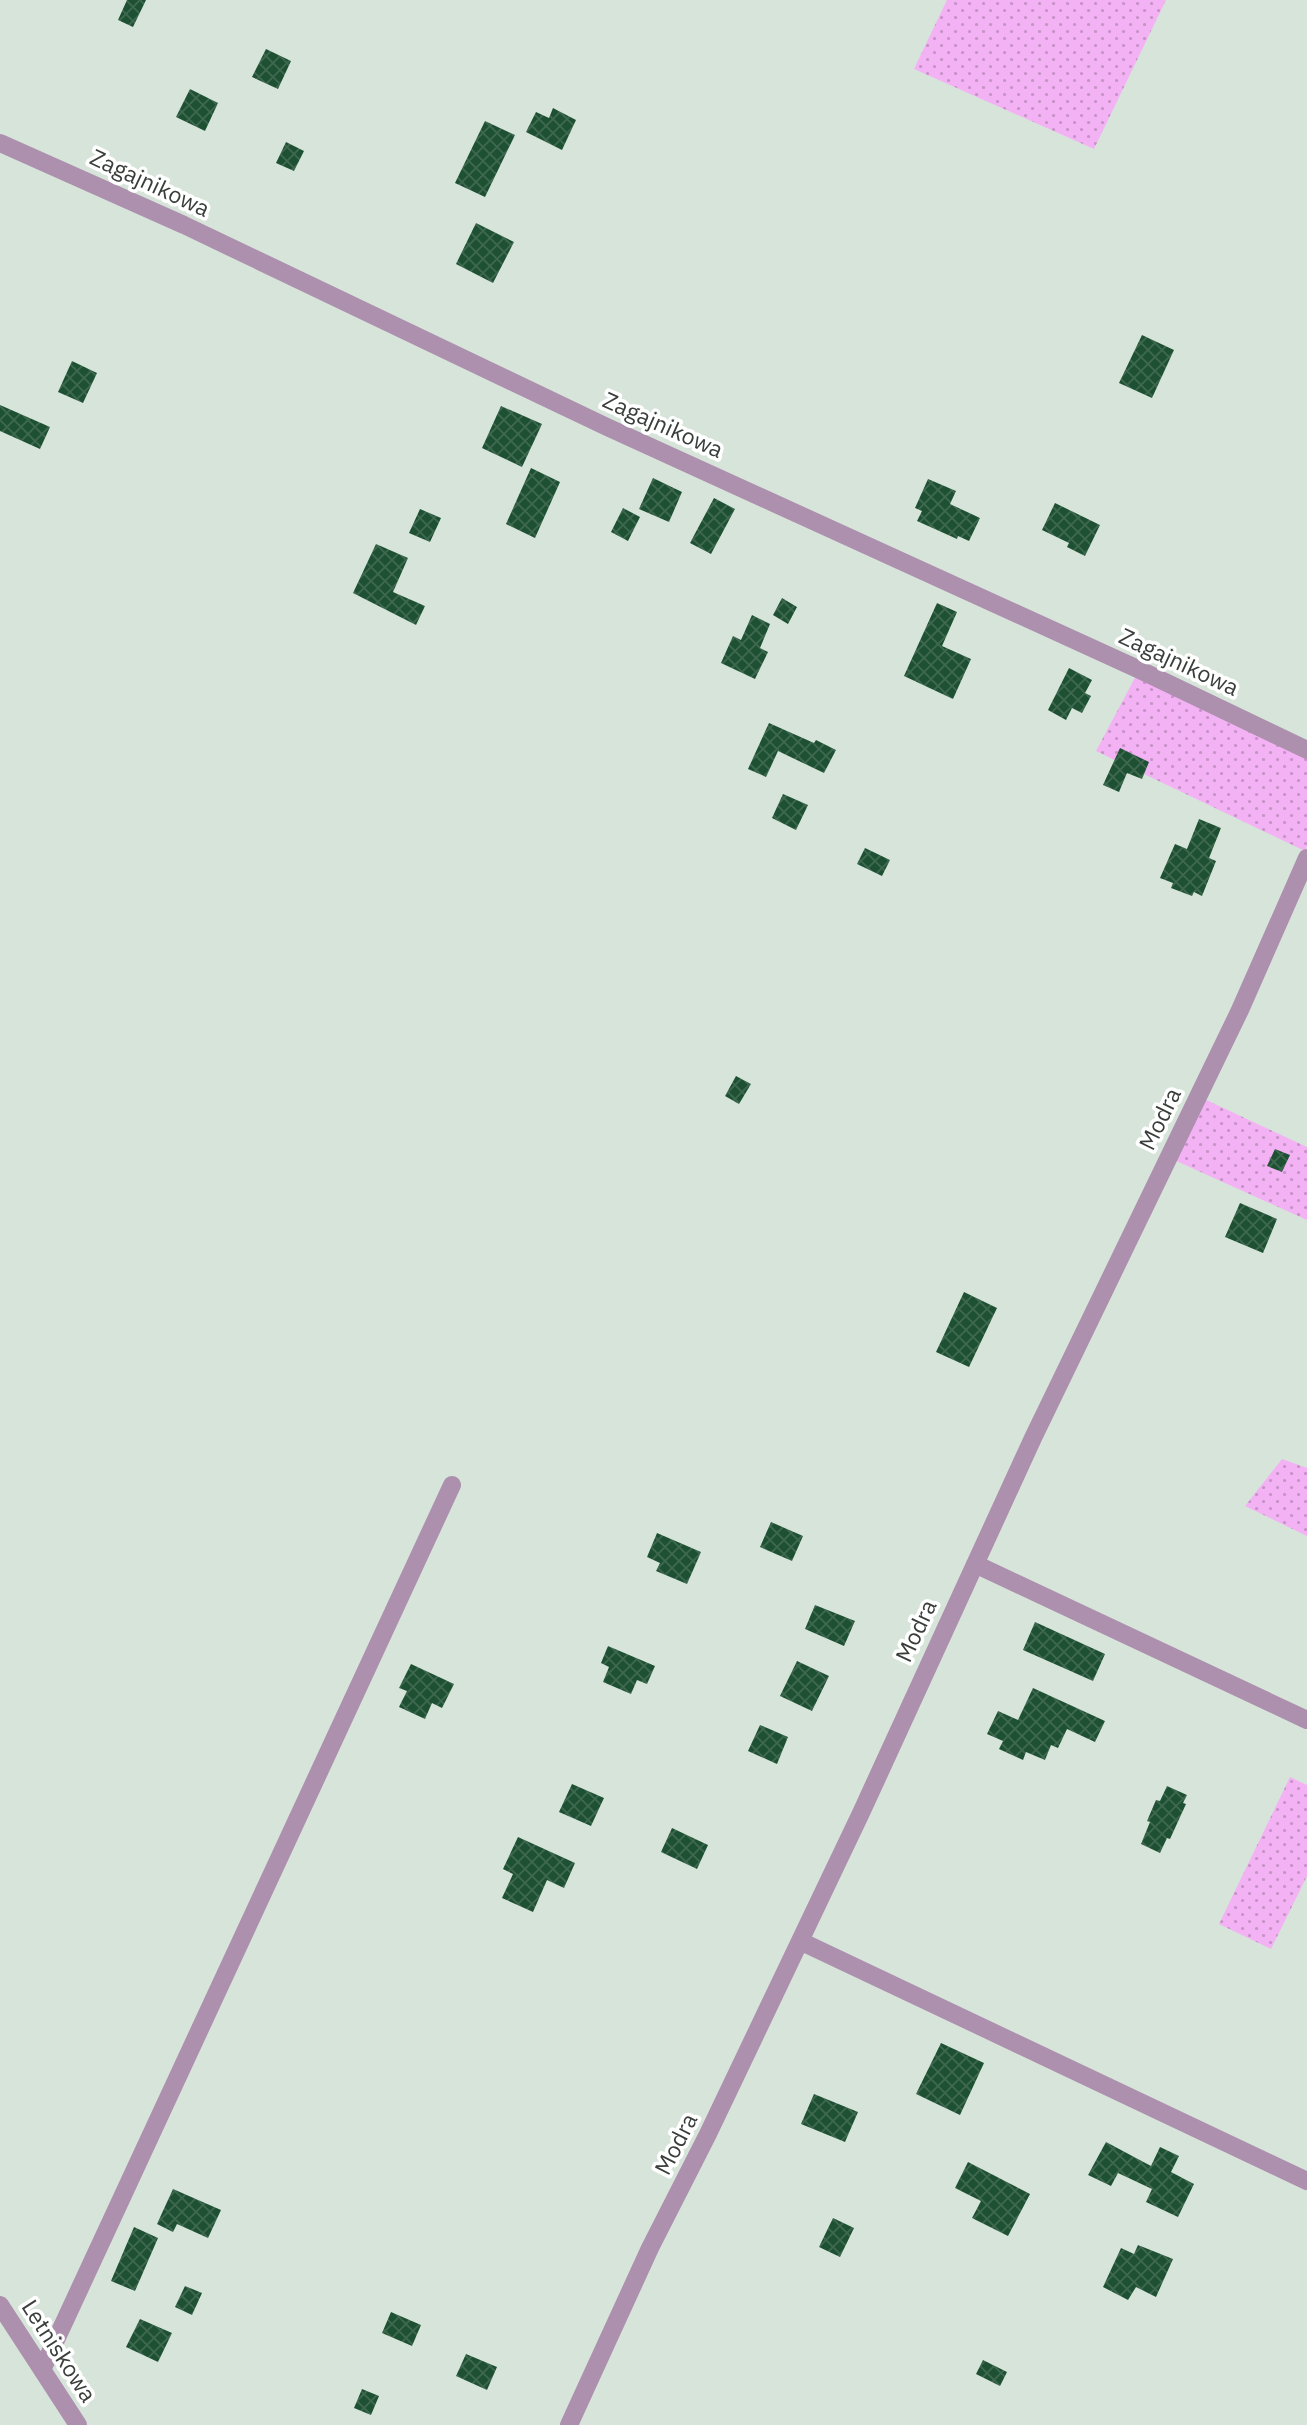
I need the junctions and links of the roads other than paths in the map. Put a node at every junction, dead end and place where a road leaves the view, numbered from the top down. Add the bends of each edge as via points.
1 (0, 143) edge
2 (1307, 750) edge
3 (1307, 858) edge
4 (452, 1485) dead end
5 (975, 1564) junction
6 (1307, 1720) edge
7 (800, 1941) junction
8 (1307, 2180) edge
9 (0, 2305) edge
10 (43, 2370) junction
11 (78, 2425) edge
12 (569, 2425) edge

1 - 2 street, Zagajnikowa
3 - 5 street, Modra via 1240,1010
4 - 10 street
5 - 6 street
5 - 7 street, Modra
7 - 8 street
7 - 12 street, Modra
9 - 10 street, Letniskowa
10 - 11 street, Letniskowa

